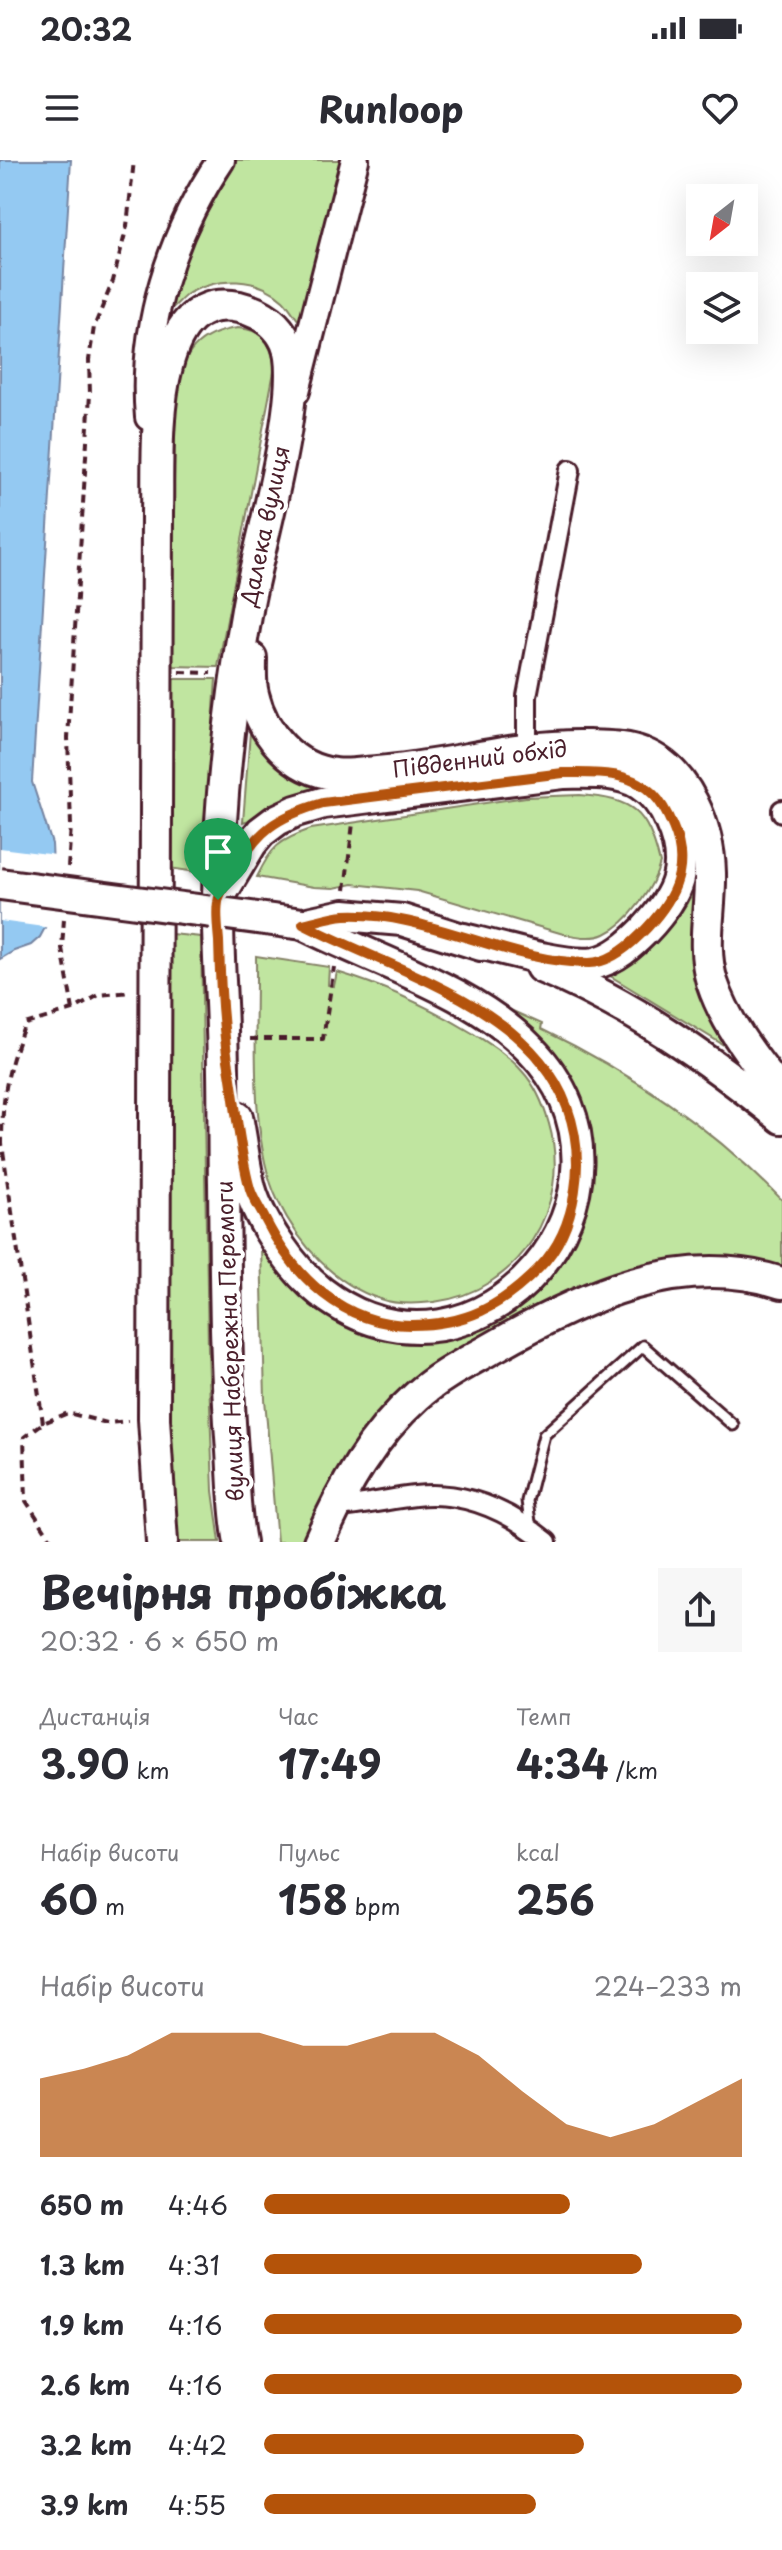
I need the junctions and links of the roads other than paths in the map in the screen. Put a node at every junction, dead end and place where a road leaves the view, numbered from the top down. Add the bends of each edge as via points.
1 (221, 160) edge
2 (355, 160) edge
3 (284, 436) junction
4 (158, 470) junction
5 (570, 470) dead end
6 (248, 602) junction
7 (527, 749) junction
8 (0, 884) edge
9 (218, 900) junction
10 (303, 924) junction
11 (464, 939) junction
12 (236, 1036) junction
13 (782, 1095) edge
14 (782, 1118) edge
15 (782, 1283) edge
16 (733, 1425) dead end
17 (334, 1507) junction
18 (531, 1529) junction
19 (162, 1542) edge
20 (240, 1542) edge
21 (319, 1542) edge
22 (547, 1542) edge

1 - 4 street via 183,230 154,317 148,403
2 - 3 street, Далека вулиця
3 - 4 main road via 291,392 290,350 282,331 254,310 213,308 196,316 172,344 160,402
3 - 6 main road, Далека вулиця
4 - 19 main road via 154,1419
5 - 7 street via 527,696
6 - 7 main road, Південний обхід via 252,691 279,745 294,759 335,774 397,770
6 - 9 main road, Далека вулиця via 231,714
7 - 13 main road, Південний обхід via 628,749 652,758 677,778 707,842 711,979 722,1010
8 - 10 main road, bridge
9 - 11 main road, Південний обхід via 261,832 277,820 323,803 563,773 601,773 639,783 666,811 679,840 680,878 653,922 626,948 592,963 546,959
9 - 12 main road, вулиця Набережна Перемоги
10 - 11 main road, Південний обхід via 344,915 402,920
10 - 12 main road via 446,990 498,1023 547,1068 561,1090 577,1148 571,1210 544,1263 498,1304 439,1325 370,1319 340,1306 292,1265 251,1191
11 - 14 main road, Південний обхід via 572,980 623,1007
12 - 20 main road, вулиця Набережна Перемоги via 226,1321
15 - 17 main road via 737,1272 695,1271 641,1281 538,1323 417,1396 363,1457
16 - 18 lane via 643,1346 544,1435 527,1501
17 - 18 street via 455,1494 505,1512
17 - 21 main road
18 - 22 street

